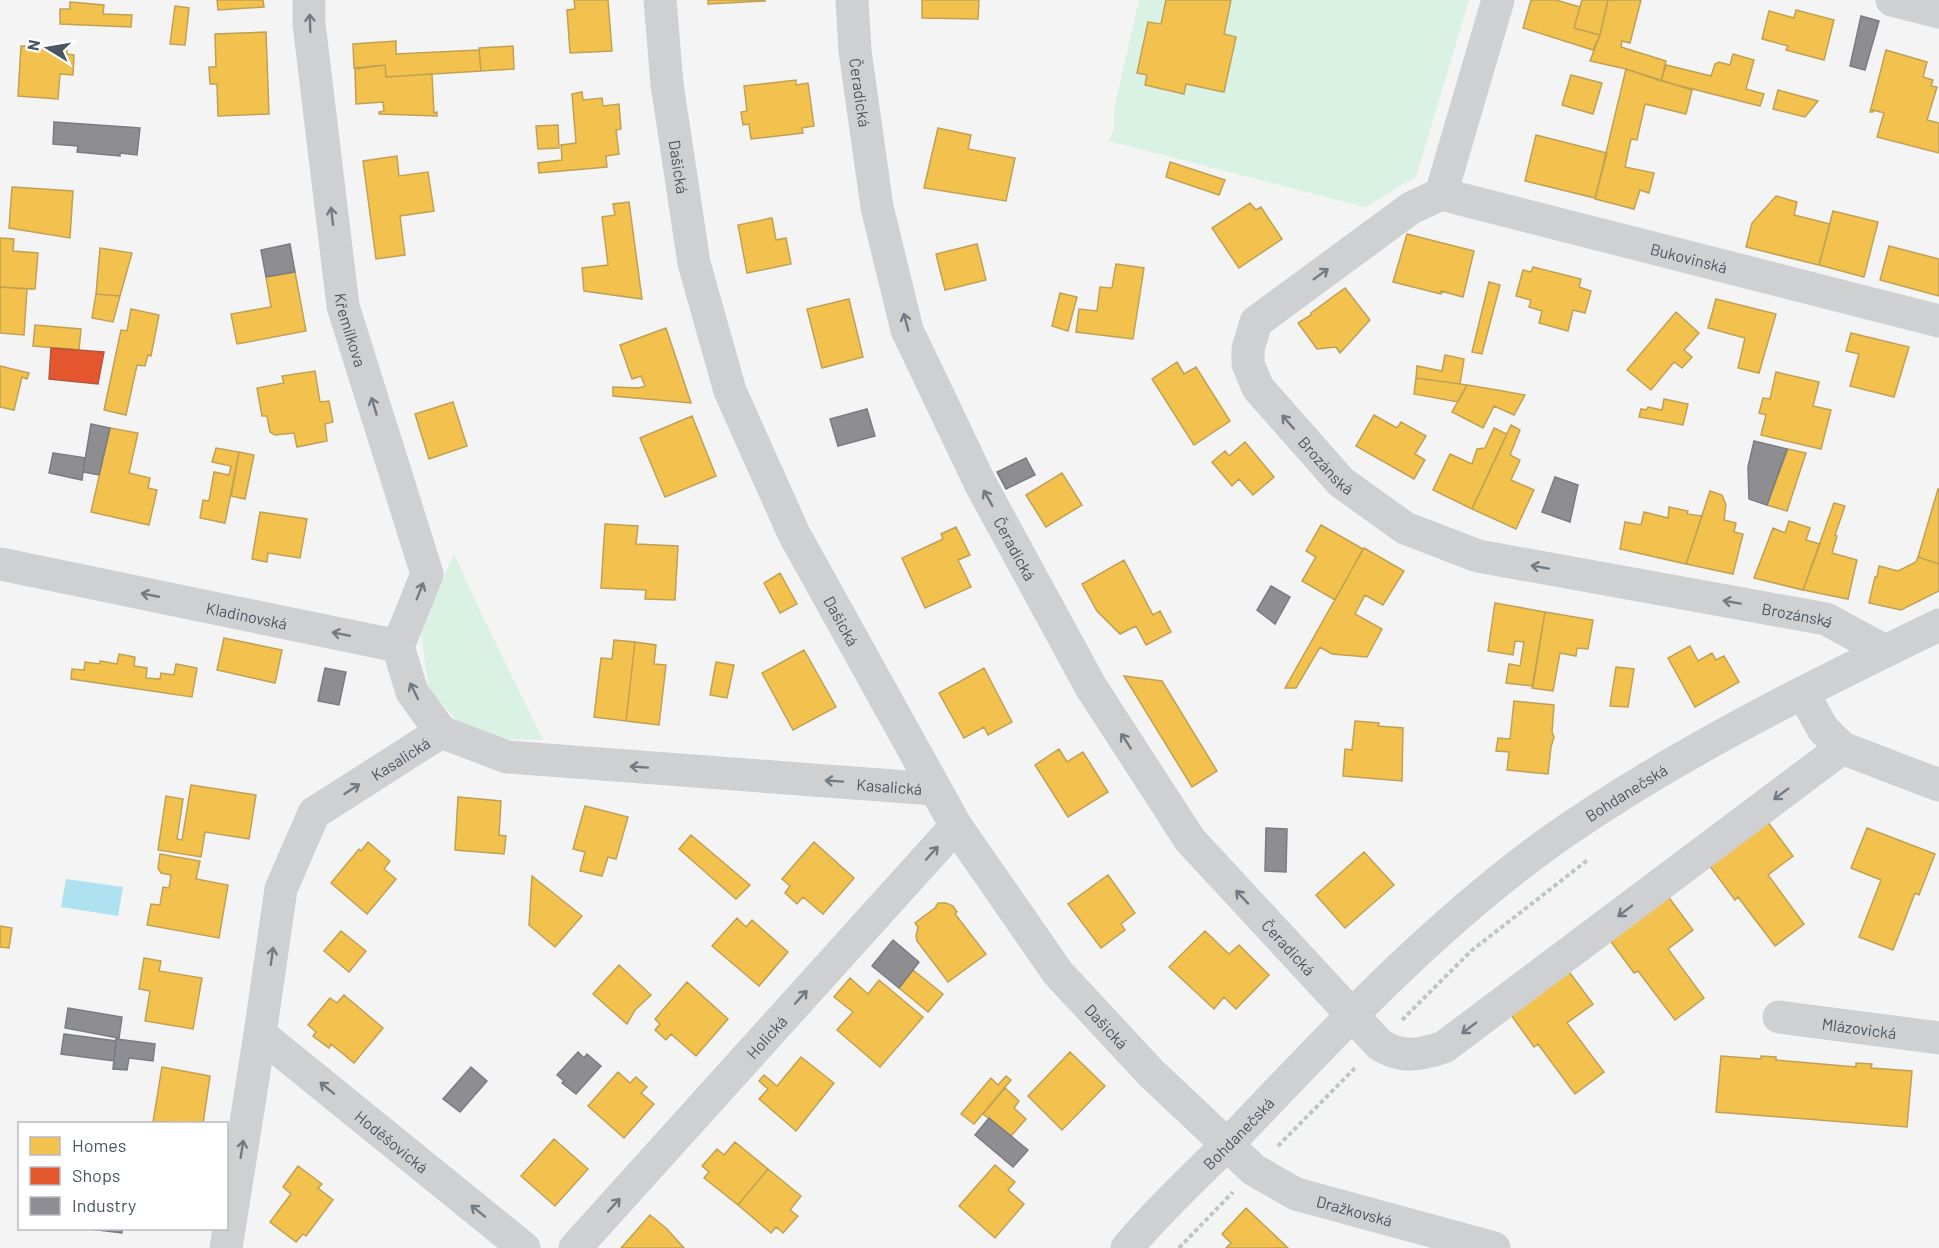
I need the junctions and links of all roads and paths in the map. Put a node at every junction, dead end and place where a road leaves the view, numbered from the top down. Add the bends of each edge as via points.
1 (309, 0) edge
2 (660, 0) edge
3 (852, 0) edge
4 (1498, 0) edge
5 (1892, 0) edge
6 (1939, 12) edge
7 (1440, 194) junction
8 (1939, 321) edge
9 (0, 564) edge
10 (1939, 625) edge
11 (398, 645) junction
12 (1886, 651) junction
13 (1803, 693) junction
14 (441, 732) junction
15 (1842, 748) junction
16 (1939, 785) edge
17 (934, 789) junction
18 (956, 826) junction
19 (1593, 855) dead end
20 (1350, 1016) junction
21 (1779, 1017) dead end
22 (260, 1034) junction
23 (1939, 1038) edge
24 (1379, 1044) junction
25 (1227, 1146) junction
26 (1254, 1170) junction
27 (226, 1248) edge
28 (524, 1248) edge
29 (575, 1248) edge
30 (1127, 1248) edge
31 (1179, 1248) edge
32 (1494, 1248) edge

11 -> 1 street, Křemílkova via 427,574 343,306
2 - 17 street, Dašická via 667,84 694,263 730,392 794,534
20 -> 3 street, Čeradická via 1190,840 1091,687 981,484 907,330 877,207 855,51
4 - 7 street
5 - 6 street
7 - 8 street, Bukovinská
12 -> 7 street, Brozánská via 1826,619 1478,556 1405,528 1341,482 1258,388 1248,364 1256,322 1411,208
11 -> 9 street, Kladinovská
10 - 12 street, Bohdanečská
14 -> 11 street via 412,692
12 - 13 street, Bohdanečská
13 - 15 street via 1823,729
13 - 20 street, Bohdanečská via 1644,779 1552,840 1462,912
17 -> 14 street, Kasalická via 507,757
22 -> 14 street, Kasalická via 281,889 314,813
15 - 16 street
15 -> 24 street via 1444,1047 1422,1055 1387,1050
17 - 18 street, Dašická
18 - 25 street, Dašická via 1058,973 1151,1073
29 -> 18 street, Holická
19 - 24 path via 1471,951
20 - 24 street
20 - 25 street, Bohdanečská
21 - 23 street, Mlázovická
27 -> 22 street, Kasalická
28 -> 22 street, Hoděšovická
24 - 26 path
25 - 26 street, Dražkovská
25 - 30 street, Bohdanečská
26 - 31 path
26 - 32 street, Dražkovská via 1296,1194

